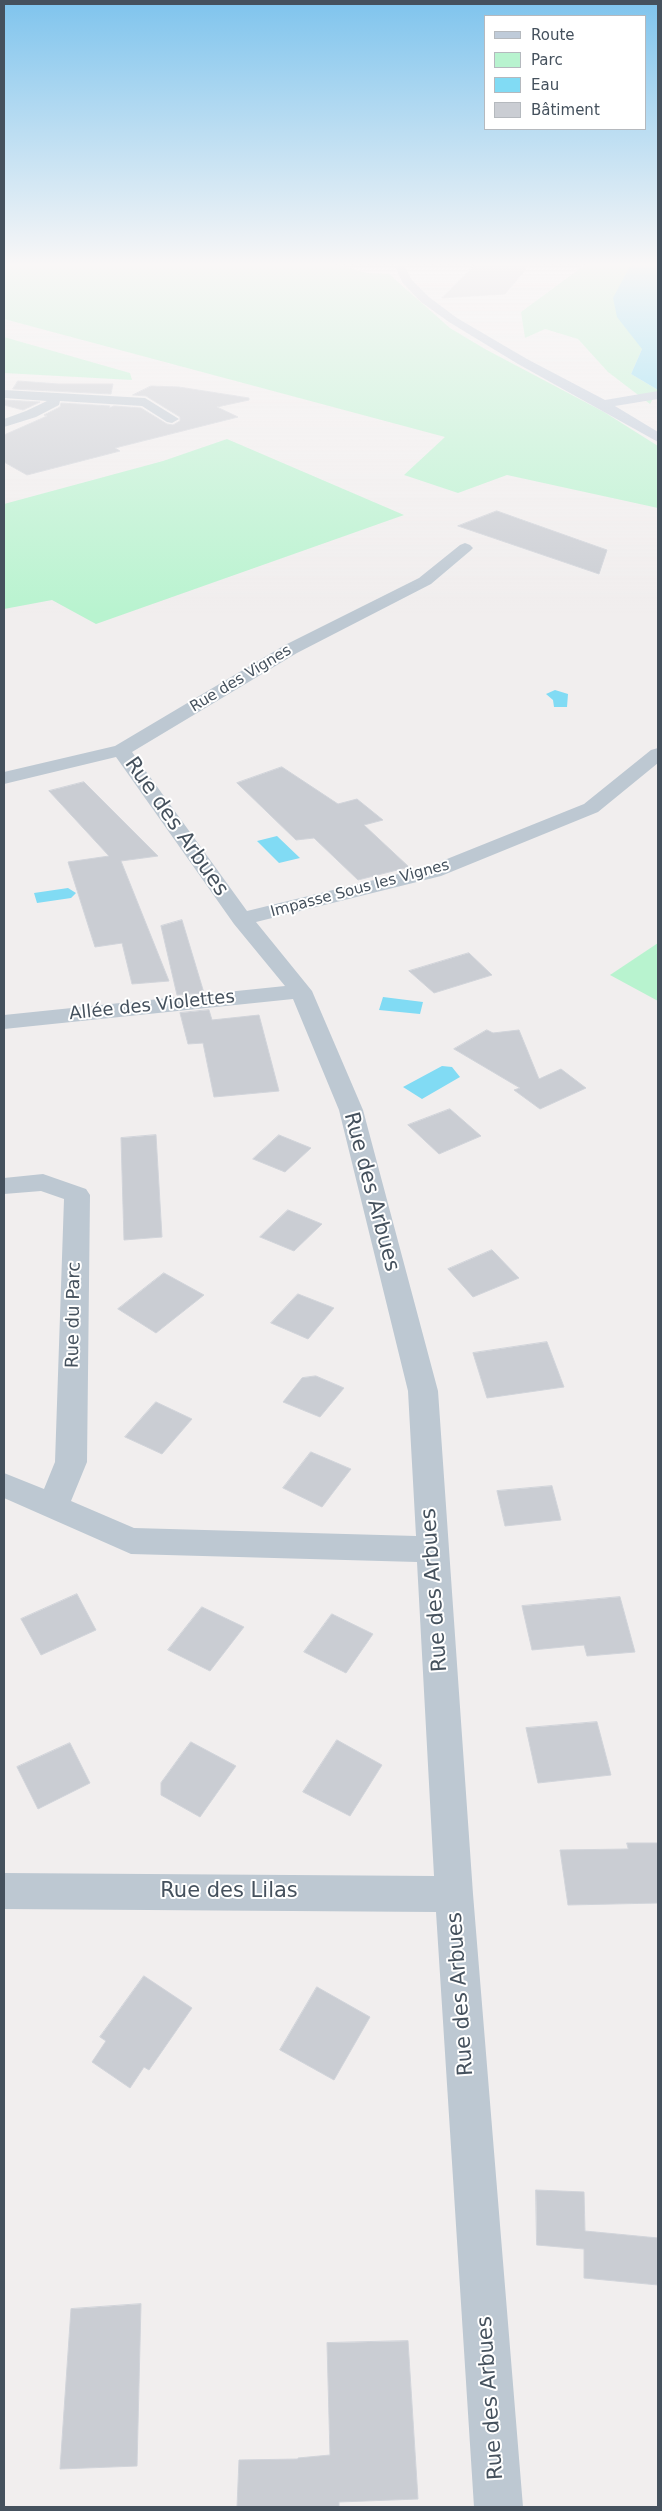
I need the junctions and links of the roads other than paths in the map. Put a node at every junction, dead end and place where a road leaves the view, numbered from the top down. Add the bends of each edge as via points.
1 (560, 381) edge
2 (4, 394) edge
3 (658, 395) edge
4 (52, 396) junction
5 (602, 404) junction
6 (172, 419) dead end
7 (4, 423) edge
8 (658, 438) edge
9 (465, 548) dead end
10 (121, 750) junction
11 (658, 754) edge
12 (4, 778) edge
13 (242, 919) junction
14 (301, 991) junction
15 (4, 1022) edge
16 (4, 1186) edge
17 (4, 1485) edge
18 (54, 1507) junction
19 (432, 1549) junction
20 (4, 1891) edge
21 (454, 1894) junction
22 (499, 2507) edge

1 - 5 main road
2 - 4 street
3 - 5 main road
4 - 6 street via 145,402
4 - 7 street via 54,402
5 - 8 main road
9 - 10 street, Rue des Vignes via 425,581 291,648
10 - 12 street, Rue des Vignes
10 - 13 street, Rue des Arbues
11 - 13 street, Impasse Sous les Vignes via 591,808 434,872
13 - 14 street, Rue des Arbues
14 - 15 street, Allée des Violettes
14 - 19 street, Rue des Arbues via 351,1110 423,1391
16 - 18 street, Rue du Parc via 44,1182 76,1195 71,1462
17 - 18 street
18 - 19 street via 131,1541
19 - 21 street, Rue des Arbues
20 - 21 street, Rue des Lilas
21 - 22 street, Rue des Arbues

